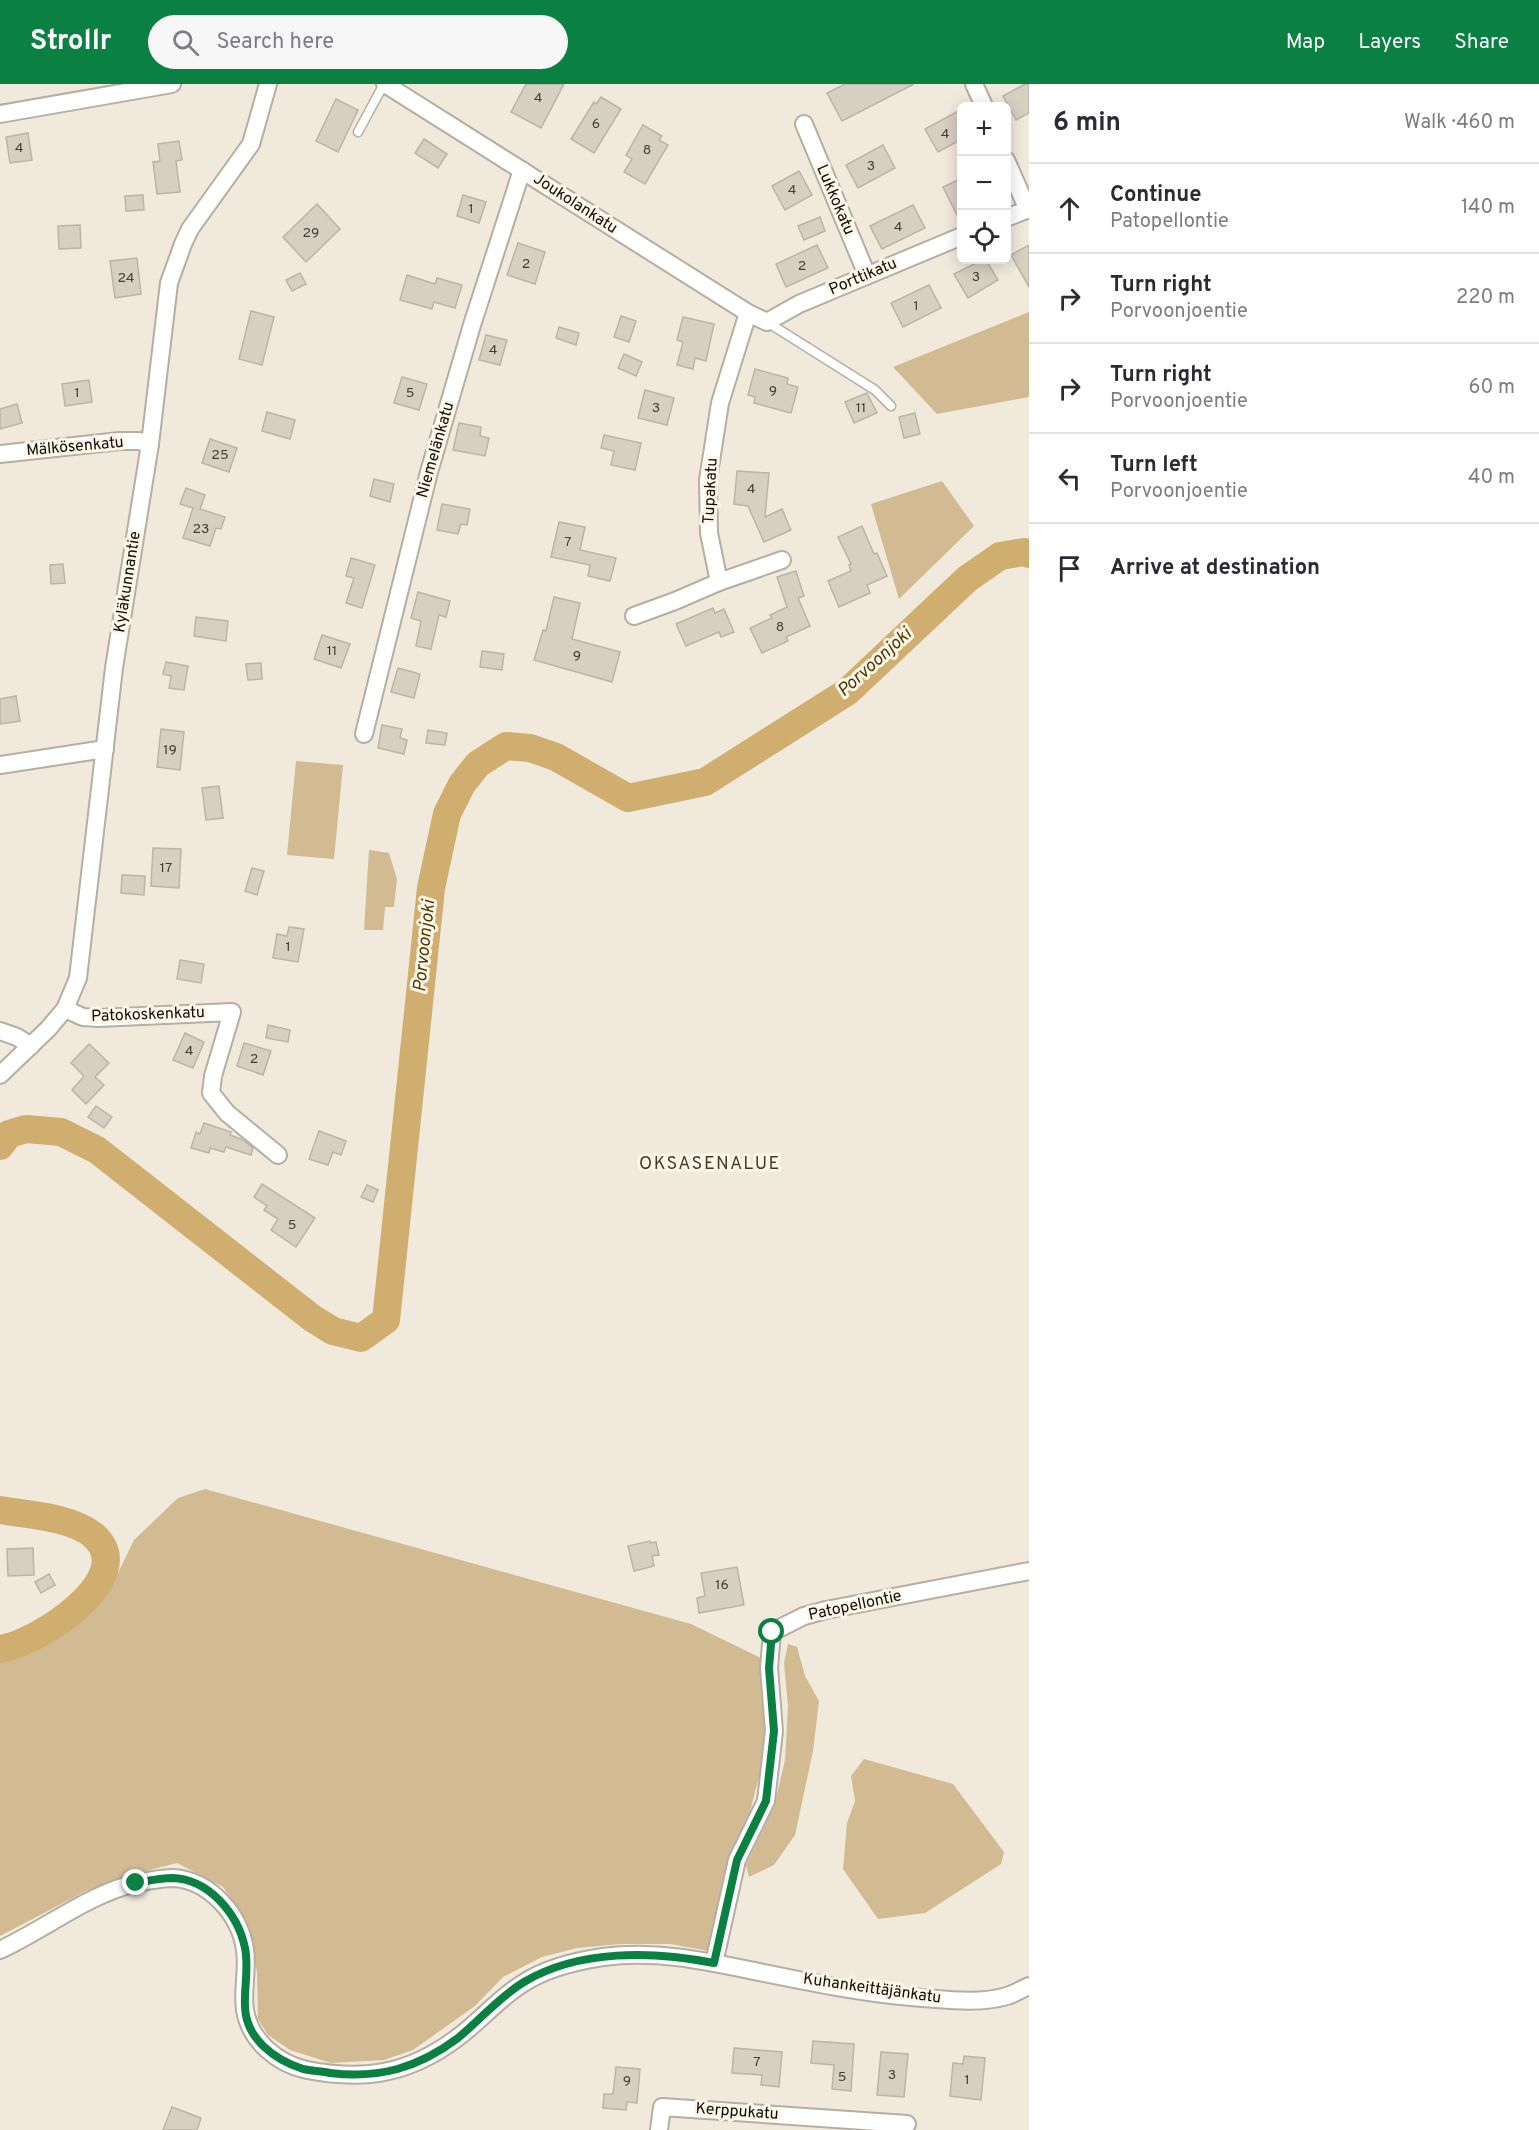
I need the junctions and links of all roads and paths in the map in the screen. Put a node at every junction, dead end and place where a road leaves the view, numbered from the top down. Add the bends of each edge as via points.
1 (172, 84) edge
2 (268, 84) edge
3 (385, 84) edge
4 (975, 84) edge
5 (982, 102) edge
6 (0, 114) edge
7 (804, 124) dead end
8 (358, 132) dead end
9 (522, 170) junction
10 (1011, 171) edge
11 (1028, 209) edge
12 (1011, 216) edge
13 (957, 238) edge
14 (867, 275) junction
15 (748, 313) junction
16 (767, 322) junction
17 (891, 406) dead end
18 (150, 444) junction
19 (0, 454) edge
20 (782, 560) dead end
21 (719, 582) junction
22 (634, 616) dead end
23 (364, 734) dead end
24 (105, 749) junction
25 (0, 765) edge
26 (65, 1009) junction
27 (0, 1031) edge
28 (31, 1046) junction
29 (0, 1075) edge
30 (278, 1155) dead end
31 (1029, 1571) edge
32 (0, 1950) edge
33 (714, 1963) junction
34 (1029, 1986) edge
35 (907, 2124) dead end
36 (872, 2126) edge
37 (659, 2130) edge

1 - 6 street
2 - 18 street, Kyläkunnantie via 251,144 190,229 170,283
3 - 8 lane
3 - 9 street, Joukolankatu
4 - 5 street
7 - 14 street, Lukkokatu
9 - 15 street, Joukolankatu
9 - 23 street, Niemelänkatu via 429,472
10 - 11 street
11 - 12 street
13 - 14 street, Porttikatu
14 - 16 street, Porttikatu
15 - 16 street, Joukolankatu
15 - 21 street, Tupakatu via 720,404 708,480 709,533
16 - 17 lane via 875,390
18 - 19 street, Mälkösenkatu via 120,441
18 - 24 street, Kyläkunnantie
20 - 21 street
21 - 22 street
24 - 25 street
24 - 26 street, Kyläkunnantie via 82,954 78,978
26 - 28 street, Kyläkunnantie
26 - 30 street, Patokoskenkatu via 98,1018 232,1012 211,1094 227,1113
27 - 28 street
28 - 29 street, Kyläkunnantie
31 - 33 street, Patopellontie via 826,1610 772,1632 769,1668 774,1731 766,1801 737,1860
32 - 33 street, Kuhankeittäjänkatu via 106,1893 136,1883 172,1878 196,1883 220,1899 236,1922 245,1948 245,2010 261,2044 277,2058 304,2069 355,2076 390,2072 419,2061 456,2039 524,1982 552,1970 585,1960 639,1954
33 - 34 street, Kuhankeittäjänkatu via 845,1989 945,2000 983,2000
35 - 36 street, Kerppukatu
36 - 37 street, Kerppukatu via 662,2107

